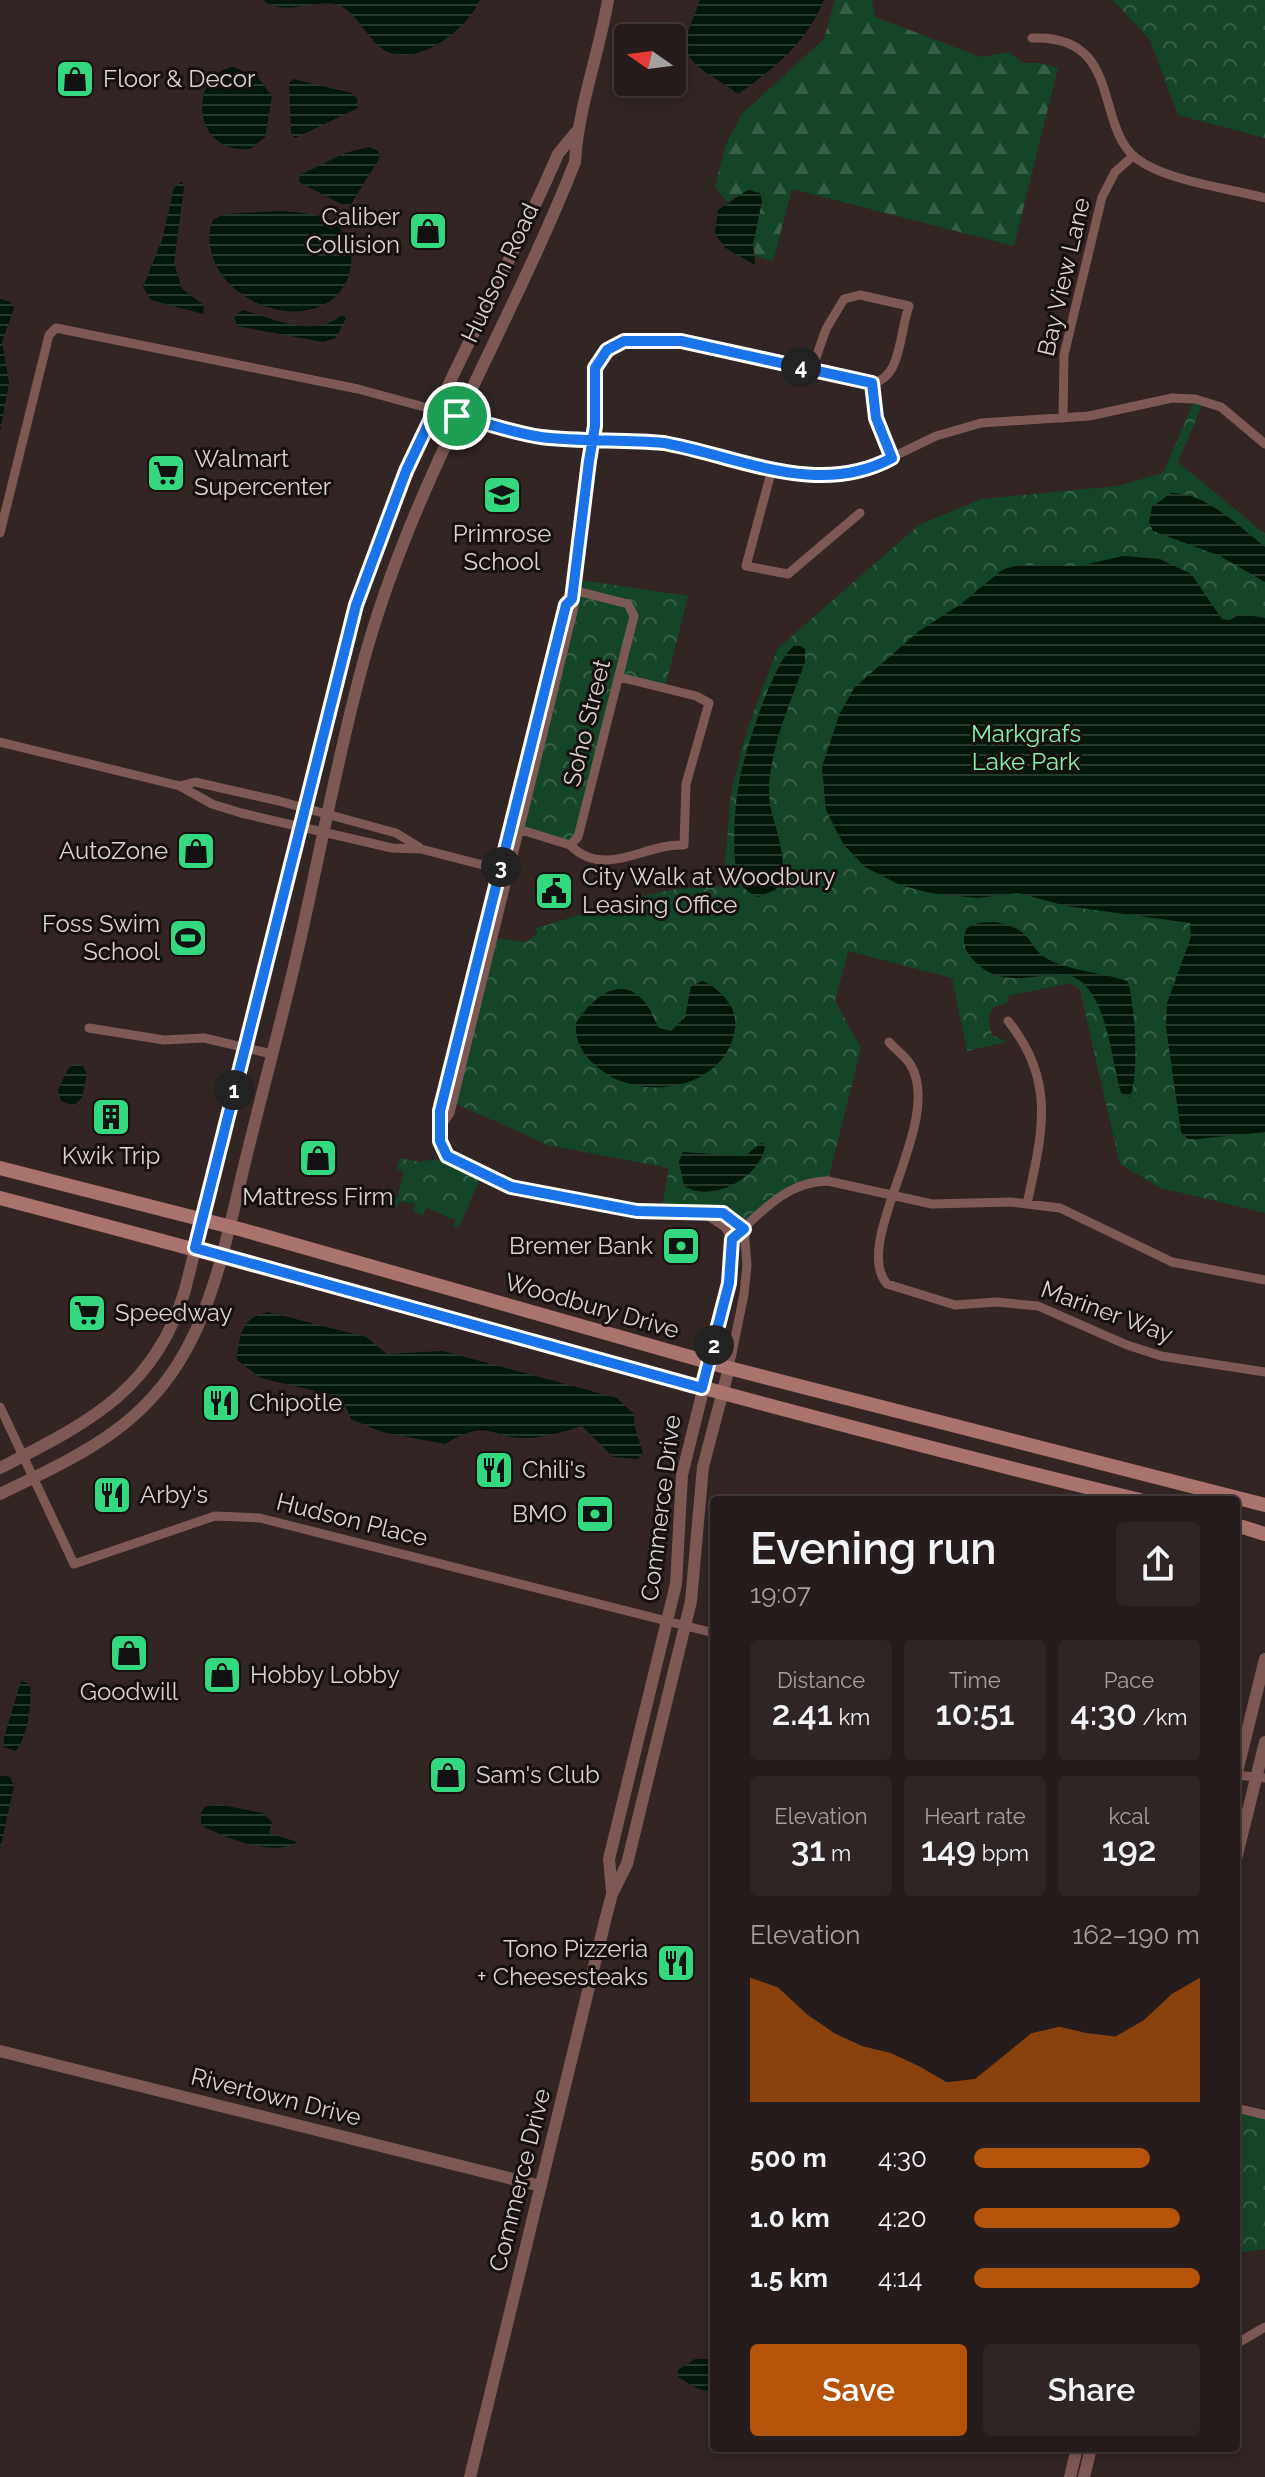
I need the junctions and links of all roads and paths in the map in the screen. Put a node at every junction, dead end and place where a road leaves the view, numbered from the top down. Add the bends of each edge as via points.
1 (608, 0) edge
2 (1032, 38) dead end
3 (577, 131) junction
4 (1133, 156) junction
5 (1265, 198) edge
6 (812, 369) junction
7 (872, 383) junction
8 (435, 410) junction
9 (457, 416) junction
10 (1063, 418) junction
11 (592, 440) junction
12 (1265, 444) edge
13 (892, 458) junction
14 (772, 469) junction
15 (860, 513) dead end
16 (0, 533) edge
17 (572, 594) junction
18 (619, 677) junction
19 (0, 742) edge
20 (180, 786) junction
21 (304, 808) junction
22 (326, 814) junction
23 (300, 827) junction
24 (516, 828) junction
25 (323, 832) junction
26 (570, 845) junction
27 (421, 849) junction
28 (505, 870) junction
29 (1008, 1021) dead end
30 (89, 1028) dead end
31 (889, 1042) dead end
32 (245, 1048) junction
33 (272, 1054) junction
34 (0, 1168) edge
35 (892, 1195) junction
36 (0, 1198) edge
37 (1027, 1204) junction
38 (705, 1214) junction
39 (202, 1219) junction
40 (228, 1226) junction
41 (744, 1229) junction
42 (732, 1239) junction
43 (195, 1248) junction
44 (220, 1255) junction
45 (1265, 1280) edge
46 (710, 1362) junction
47 (729, 1368) junction
48 (1265, 1372) edge
49 (702, 1388) junction
50 (721, 1394) junction
51 (0, 1407) edge
52 (24, 1456) junction
53 (0, 1468) edge
54 (34, 1478) junction
55 (0, 1494) edge
56 (1124, 1496) edge
57 (1230, 1496) edge
58 (1240, 1499) edge
59 (1265, 1505) edge
60 (1240, 1526) edge
61 (1265, 1534) edge
62 (667, 1622) junction
63 (685, 1626) junction
64 (710, 1632) edge
65 (1265, 1659) edge
66 (1265, 1742) edge
67 (1240, 1758) edge
68 (1240, 1771) edge
69 (1261, 1777) edge
70 (1240, 1846) edge
71 (612, 1894) junction
72 (0, 2051) edge
73 (1240, 2109) edge
74 (1265, 2115) edge
75 (541, 2186) junction
76 (1265, 2327) edge
77 (1240, 2342) edge
78 (1076, 2452) edge
79 (1090, 2452) edge
80 (470, 2477) edge
81 (1070, 2477) edge
82 (1084, 2477) edge

1 - 3 street, Hudson Road
2 - 4 street via 1066,43 1089,59
3 - 8 street, Hudson Road via 558,154
3 - 9 street, Hudson Road via 571,174
4 - 5 street via 1163,172
4 - 10 street, Bay View Lane via 1115,172 1102,197 1064,355
6 - 7 street
6 - 7 street via 844,299 860,295 909,306 894,371
6 - 11 street via 681,341 624,341 607,350 595,368
7 - 13 street via 876,418
8 - 9 street
8 - 16 street via 354,388 56,328 49,335
8 - 21 street, Hudson Road via 356,605
9 - 11 street via 529,435
9 - 22 street, Hudson Road via 389,579
10 - 12 street via 1191,398 1221,407
10 - 13 street via 973,425
11 - 14 street via 664,443
11 - 17 street
13 - 14 street via 830,476
14 - 15 street via 746,566 788,574
17 - 18 street, Soho Street via 624,603 634,610
17 - 24 street via 574,607
18 - 26 street, Soho Street via 580,833
18 - 26 street via 709,703 686,784 684,845 605,861
19 - 20 street
20 - 21 street via 195,782
20 - 23 street via 220,807
21 - 22 street
21 - 23 street, Hudson Road
22 - 25 street, Hudson Road
22 - 27 street via 395,832
23 - 25 street
23 - 32 street, Hudson Road
24 - 26 street
24 - 28 street
25 - 27 street
25 - 33 street, Hudson Road
27 - 28 street
28 - 38 street via 450,1113 442,1125 440,1141 448,1157 511,1187 637,1211
29 - 37 street via 1028,1046 1042,1102
30 - 32 street via 164,1040 204,1038
31 - 35 street, Mariner Way via 910,1064 918,1094 915,1124
32 - 33 street
32 - 39 street, Hudson Road
33 - 40 street, Hudson Road
34 - 39 main road, Woodbury Drive
35 - 37 street via 954,1206
35 - 41 street via 811,1182 787,1191
35 - 48 street, Mariner Way via 878,1265 895,1289 955,1305 1038,1306 1161,1356
36 - 43 main road, Woodbury Drive
37 - 45 street via 1070,1213 1172,1262
38 - 41 street via 723,1213
38 - 42 street via 725,1227
39 - 40 main road, Woodbury Drive
39 - 43 street, Hudson Road
40 - 44 street, Hudson Road
40 - 46 main road, Woodbury Drive
41 - 42 street
41 - 47 street via 746,1280
42 - 46 street via 729,1283
43 - 44 main road, Woodbury Drive
43 - 52 street, Hudson Road via 178,1313 150,1365 91,1420
44 - 49 main road, Woodbury Drive
44 - 54 street, Hudson Road via 197,1329 148,1403 101,1443
46 - 47 main road, Woodbury Drive
46 - 49 street, Commerce Drive
47 - 50 street, Commerce Drive
47 - 57 main road, Woodbury Drive
49 - 50 main road, Woodbury Drive
49 - 62 street, Commerce Drive via 682,1475 679,1559
50 - 56 main road, Woodbury Drive
50 - 63 street, Commerce Drive via 703,1467 695,1575
51 - 52 street
52 - 53 street, Hudson Road
52 - 54 street
54 - 55 street, Hudson Road
54 - 62 street, Hudson Place via 74,1564 215,1516 260,1518
58 - 59 main road, Woodbury Drive
60 - 61 main road
62 - 63 street, Hudson Place
62 - 71 street, Commerce Drive via 609,1859
63 - 64 street, Hudson Place
63 - 71 street, Commerce Drive via 627,1864
65 - 67 street
66 - 69 street
68 - 69 street
69 - 70 street
71 - 75 street, Commerce Drive
72 - 75 street, Rivertown Drive
73 - 74 street
75 - 80 street, Commerce Drive
76 - 77 street
78 - 81 street
79 - 82 street

